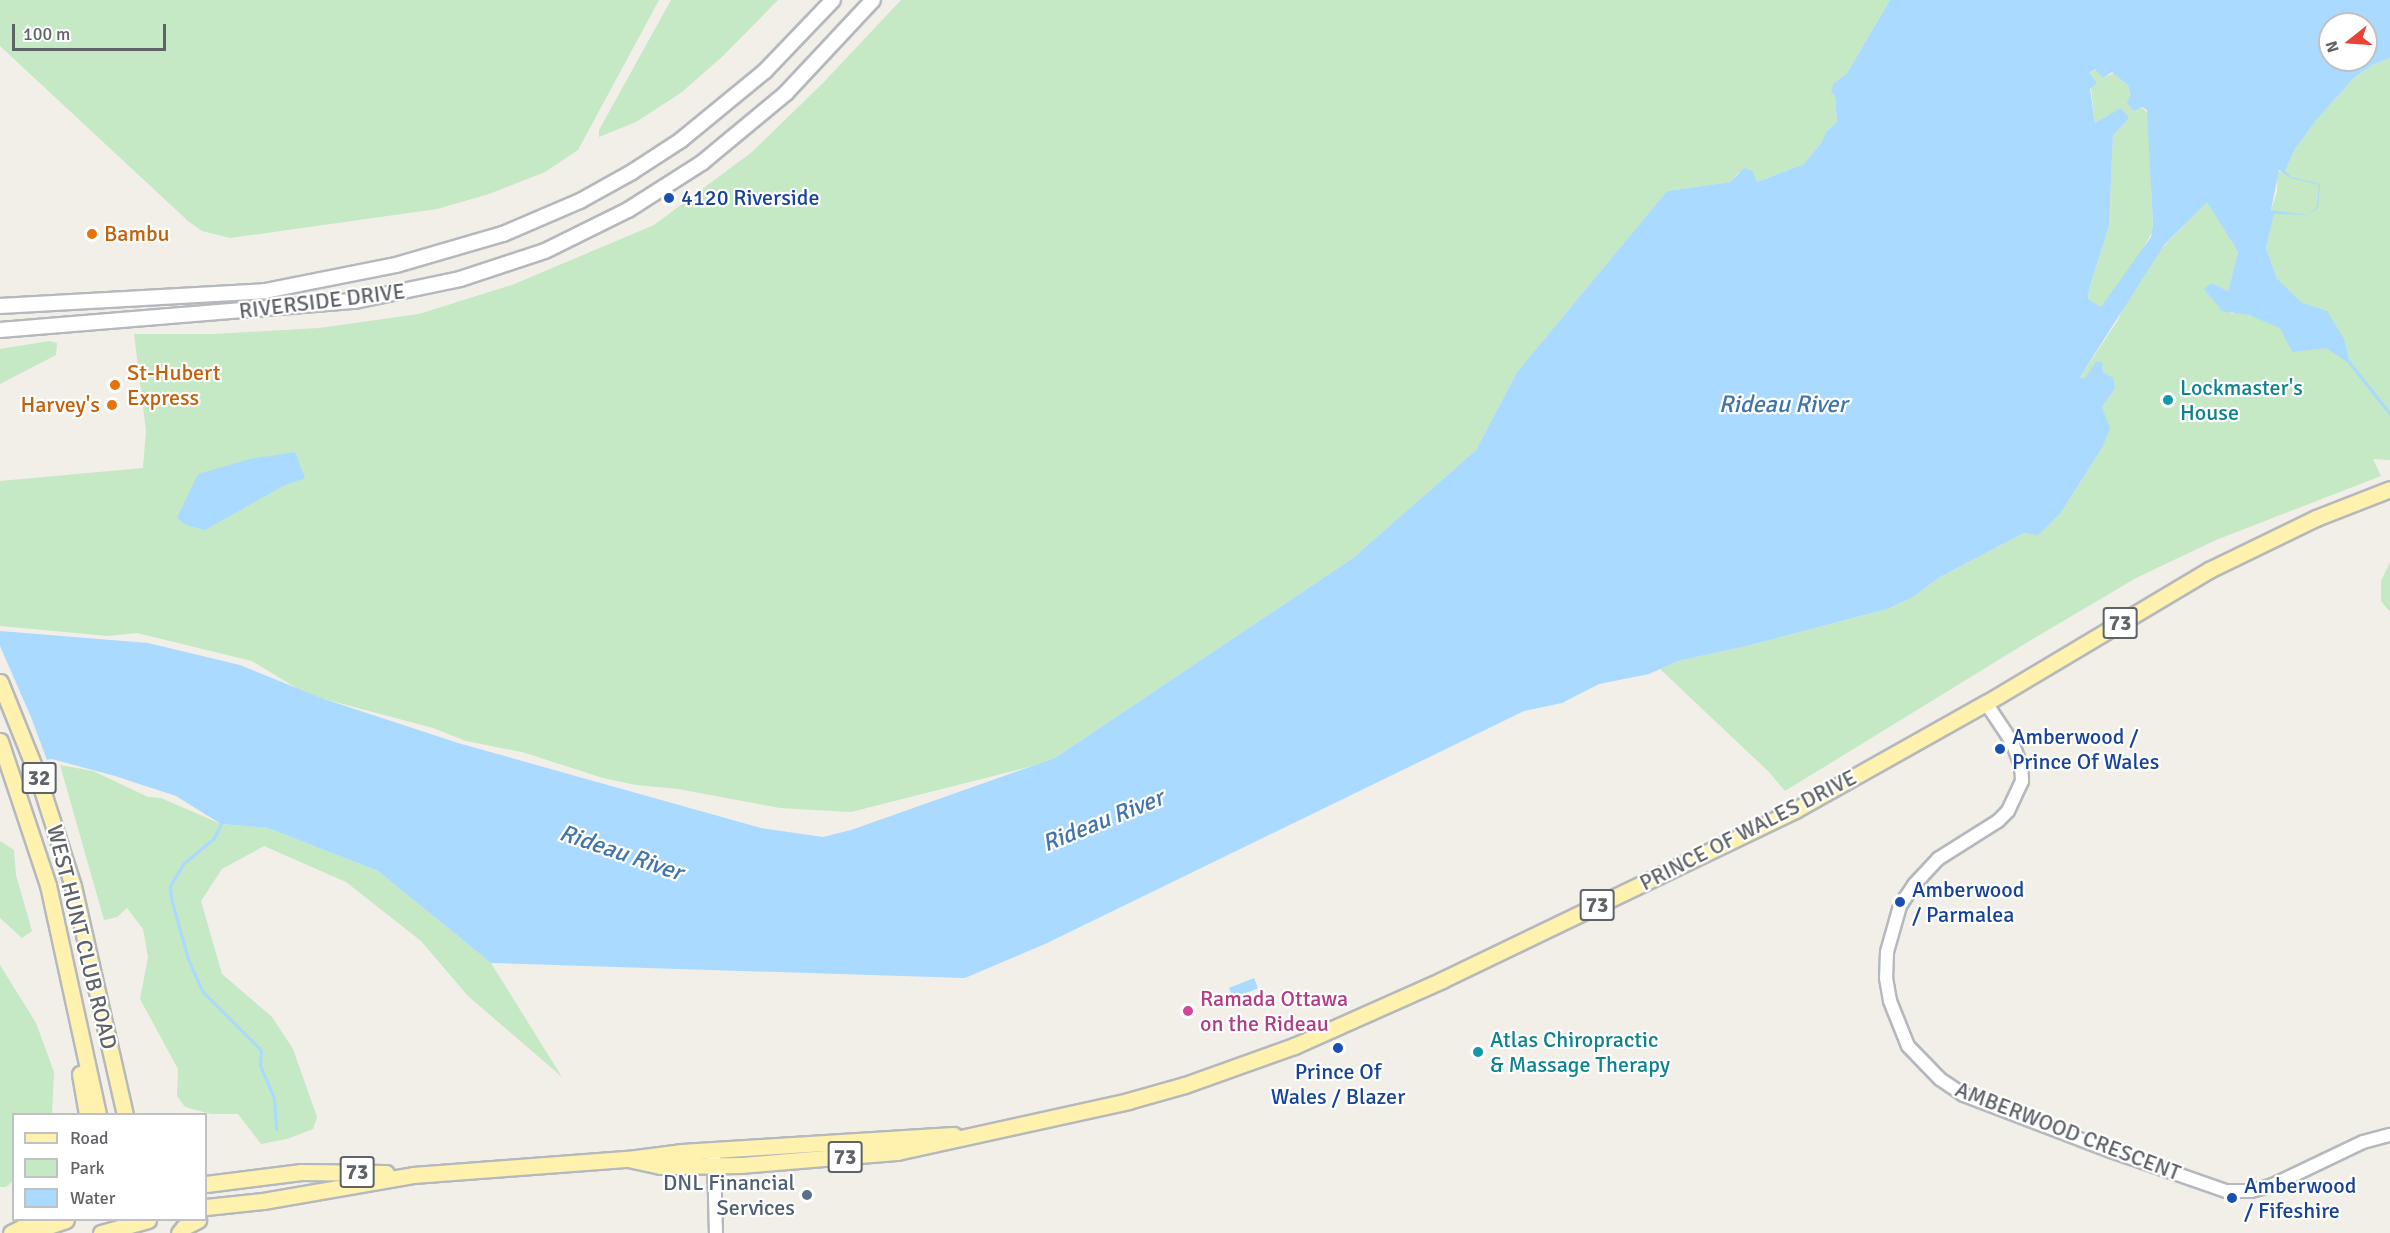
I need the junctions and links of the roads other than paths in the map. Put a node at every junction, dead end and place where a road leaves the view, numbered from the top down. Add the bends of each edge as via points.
1 (832, 0) edge
2 (873, 0) edge
3 (67, 301) junction
4 (0, 306) edge
5 (69, 324) junction
6 (0, 330) edge
7 (2390, 489) edge
8 (3, 688) edge
9 (1986, 703) junction
10 (0, 741) edge
11 (64, 952) junction
12 (108, 1034) junction
13 (87, 1113) edge
14 (98, 1113) edge
15 (125, 1113) edge
16 (135, 1113) edge
17 (2390, 1135) edge
18 (714, 1158) junction
19 (207, 1173) edge
20 (295, 1173) junction
21 (265, 1175) junction
22 (413, 1175) junction
23 (207, 1184) edge
24 (283, 1197) junction
25 (263, 1201) junction
26 (207, 1208) edge
27 (207, 1217) edge
28 (35, 1221) edge
29 (63, 1221) edge
30 (143, 1221) edge
31 (196, 1221) edge
32 (121, 1227) edge
33 (11, 1233) edge
34 (28, 1233) edge
35 (101, 1233) edge
36 (179, 1233) edge
37 (716, 1233) edge

1 - 3 main road, RIVERSIDE DRIVE via 765,71 681,140 612,184 531,223 425,258 314,283 251,292
2 - 5 main road, RIVERSIDE DRIVE via 786,93 710,156 628,210 545,251 460,279 366,300
3 - 4 main road, RIVERSIDE DRIVE
3 - 5 main road
5 - 6 main road, RIVERSIDE DRIVE
7 - 9 main road, PRINCE OF WALES DRIVE / 73 via 2316,518 2228,560
8 - 12 main road, WEST HUNT CLUB ROAD / 32 via 67,864
9 - 17 street, AMBERWOOD CRESCENT via 2012,742 2021,765 2022,781 2008,811 1938,859 1900,906 1887,952 1886,978 1890,1001 1908,1046 1940,1079 1964,1095 2226,1191 2251,1191 2273,1185 2363,1142
9 - 18 main road, PRINCE OF WALES DRIVE / 73 via 1795,810 1442,981 1294,1046 1170,1089 974,1135 895,1137
10 - 11 main road, WEST HUNT CLUB ROAD / 32 via 42,867
11 - 13 main road
11 - 14 main road, WEST HUNT CLUB ROAD / 32
12 - 15 main road, WEST HUNT CLUB ROAD / 32
12 - 16 main road
18 - 22 main road, PRINCE OF WALES DRIVE / 73 via 659,1153 628,1159
18 - 37 street
19 - 21 main road
20 - 21 main road, PRINCE OF WALES DRIVE / 73
20 - 22 main road, PRINCE OF WALES DRIVE / 73
20 - 24 main road via 285,1184
21 - 23 main road, PRINCE OF WALES DRIVE / 73
22 - 24 main road, PRINCE OF WALES DRIVE / 73
24 - 25 main road, PRINCE OF WALES DRIVE / 73
25 - 26 main road, PRINCE OF WALES DRIVE / 73
25 - 27 main road
28 - 33 main road
29 - 34 main road
30 - 32 main road
31 - 36 main road
32 - 35 main road

